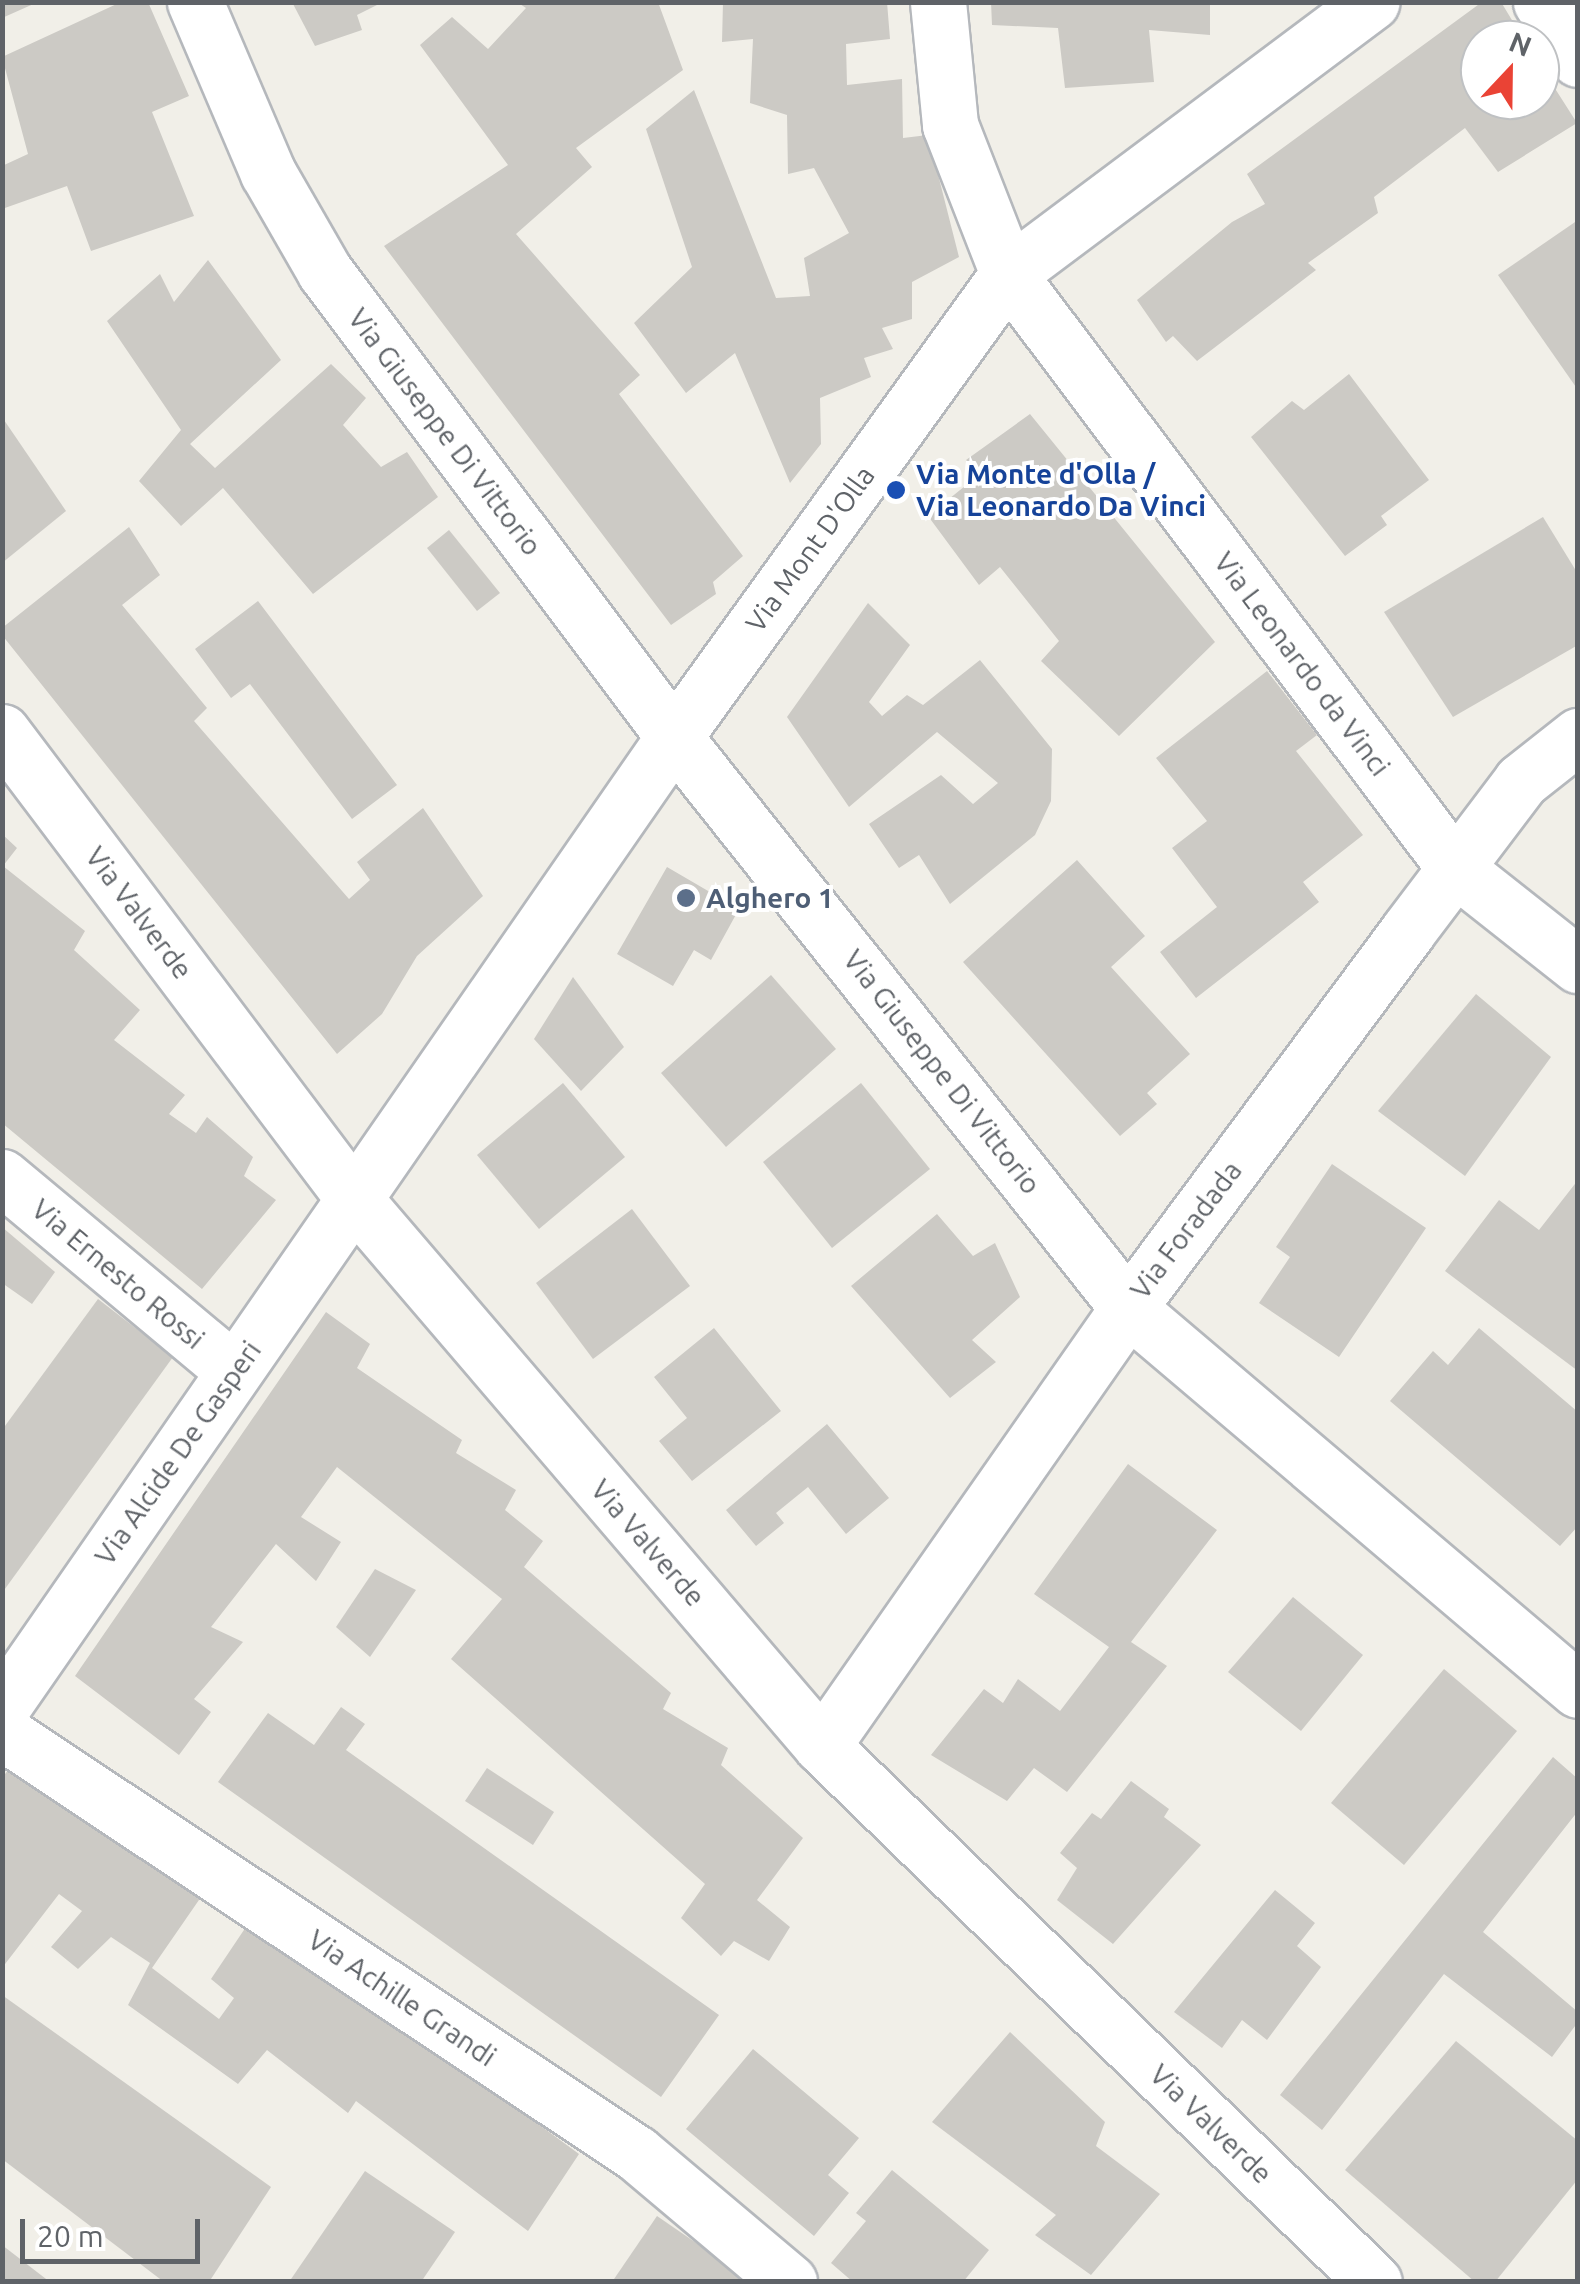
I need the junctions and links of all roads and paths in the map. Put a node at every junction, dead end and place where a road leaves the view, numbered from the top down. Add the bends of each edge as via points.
1 (195, 2) edge
2 (938, 2) edge
3 (1372, 2) edge
4 (1540, 2) edge
5 (1578, 59) edge
6 (1008, 274) junction
7 (2, 732) edge
8 (1578, 736) edge
9 (674, 737) junction
10 (1455, 868) junction
11 (1578, 965) edge
12 (2, 1177) edge
13 (354, 1198) junction
14 (1128, 1308) junction
15 (234, 1372) junction
16 (1578, 1690) edge
17 (2, 1707) edge
18 (2, 1732) edge
19 (822, 1746) junction
20 (789, 2282) edge
21 (1374, 2282) edge

1 - 9 street, Via Giuseppe Di Vittorio via 268,173 324,272
2 - 6 street, Via Leonardo da Vinci via 950,126
3 - 6 street, Via Mont D'Olla
4 - 5 street
6 - 9 street, Via Mont D'Olla
6 - 10 street, Via Leonardo da Vinci
7 - 13 street, Via Valverde
8 - 10 street, Via Foradada via 1520,781
9 - 13 street, Via Mont D'Olla
9 - 14 street, Via Giuseppe Di Vittorio
10 - 11 street, Via Leonardo da Vinci
10 - 14 street, Via Foradada
12 - 15 street, Via Ernesto Rossi
13 - 15 street, Via Alcide De Gasperi
13 - 19 street, Via Valverde
14 - 16 street, Via Giuseppe Di Vittorio
14 - 19 street, Via Foradada
15 - 17 street, Via Alcide De Gasperi
18 - 20 street, Via Achille Grandi via 636,2153
19 - 21 street, Via Valverde

